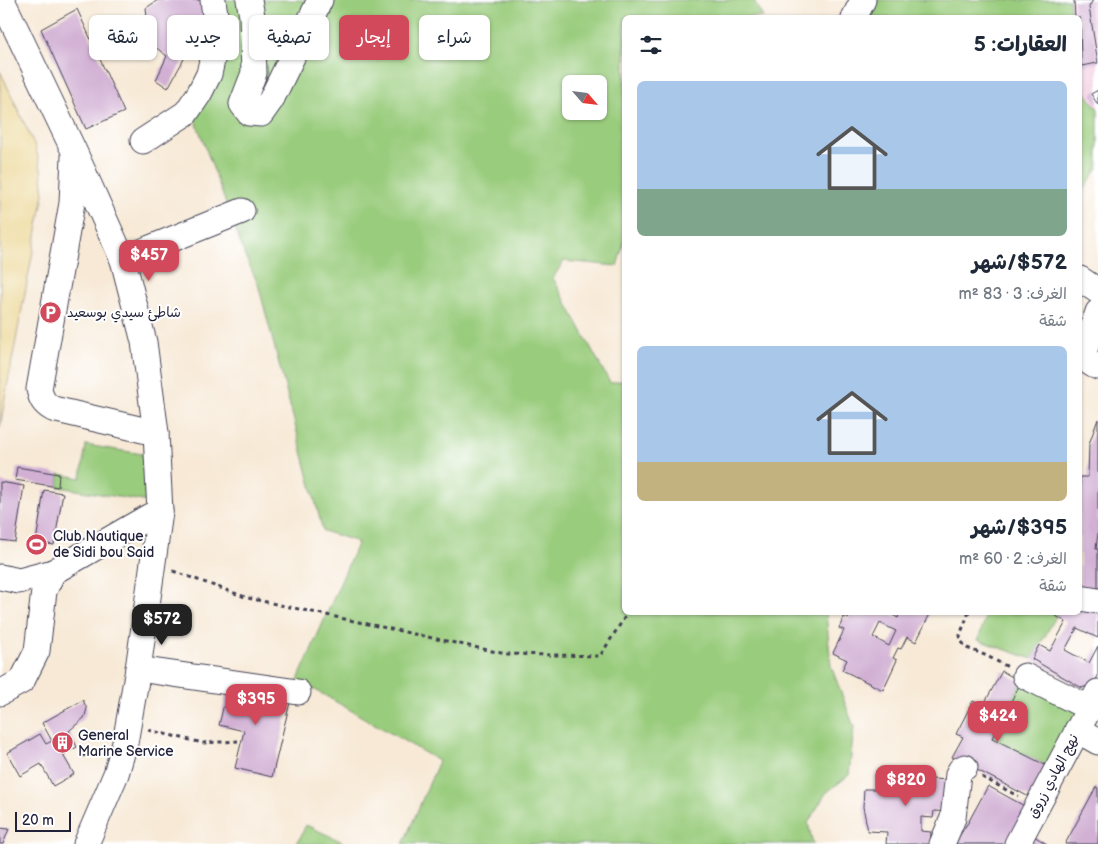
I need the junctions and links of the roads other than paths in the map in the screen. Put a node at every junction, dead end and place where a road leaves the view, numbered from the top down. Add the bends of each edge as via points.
1 (2, 0) edge
2 (213, 0) edge
3 (250, 0) edge
4 (320, 0) edge
5 (863, 0) edge
6 (856, 15) edge
7 (143, 140) dead end
8 (74, 151) junction
9 (242, 211) dead end
10 (122, 260) junction
11 (1082, 280) edge
12 (1098, 291) edge
13 (1098, 312) edge
14 (1091, 361) edge
15 (156, 433) junction
16 (160, 512) junction
17 (53, 572) junction
18 (0, 577) edge
19 (1082, 598) edge
20 (1098, 601) edge
21 (138, 669) junction
22 (1026, 676) road end
23 (298, 692) dead end
24 (0, 693) edge
25 (1090, 718) edge
26 (965, 767) road end
27 (86, 844) edge
28 (942, 844) edge
29 (1017, 844) edge

1 - 8 street
2 - 7 street via 216,22 214,51 209,74 199,94 186,113
3 - 4 street via 254,73 242,104 249,113 261,114
5 - 6 street
8 - 10 street
8 - 15 street via 72,203 38,389 46,405 54,409
9 - 10 street
10 - 15 street via 144,342
11 - 12 street
13 - 14 street
15 - 16 street
16 - 17 street
16 - 21 street
17 - 18 street via 19,582
17 - 24 street via 44,591 37,651 22,681
19 - 20 street
21 - 23 street
21 - 27 street via 116,774
22 - 25 street, نهج الهادي زروق
25 - 29 street, نهج الهادي زروق via 1036,806
26 - 28 street via 958,774 953,818

